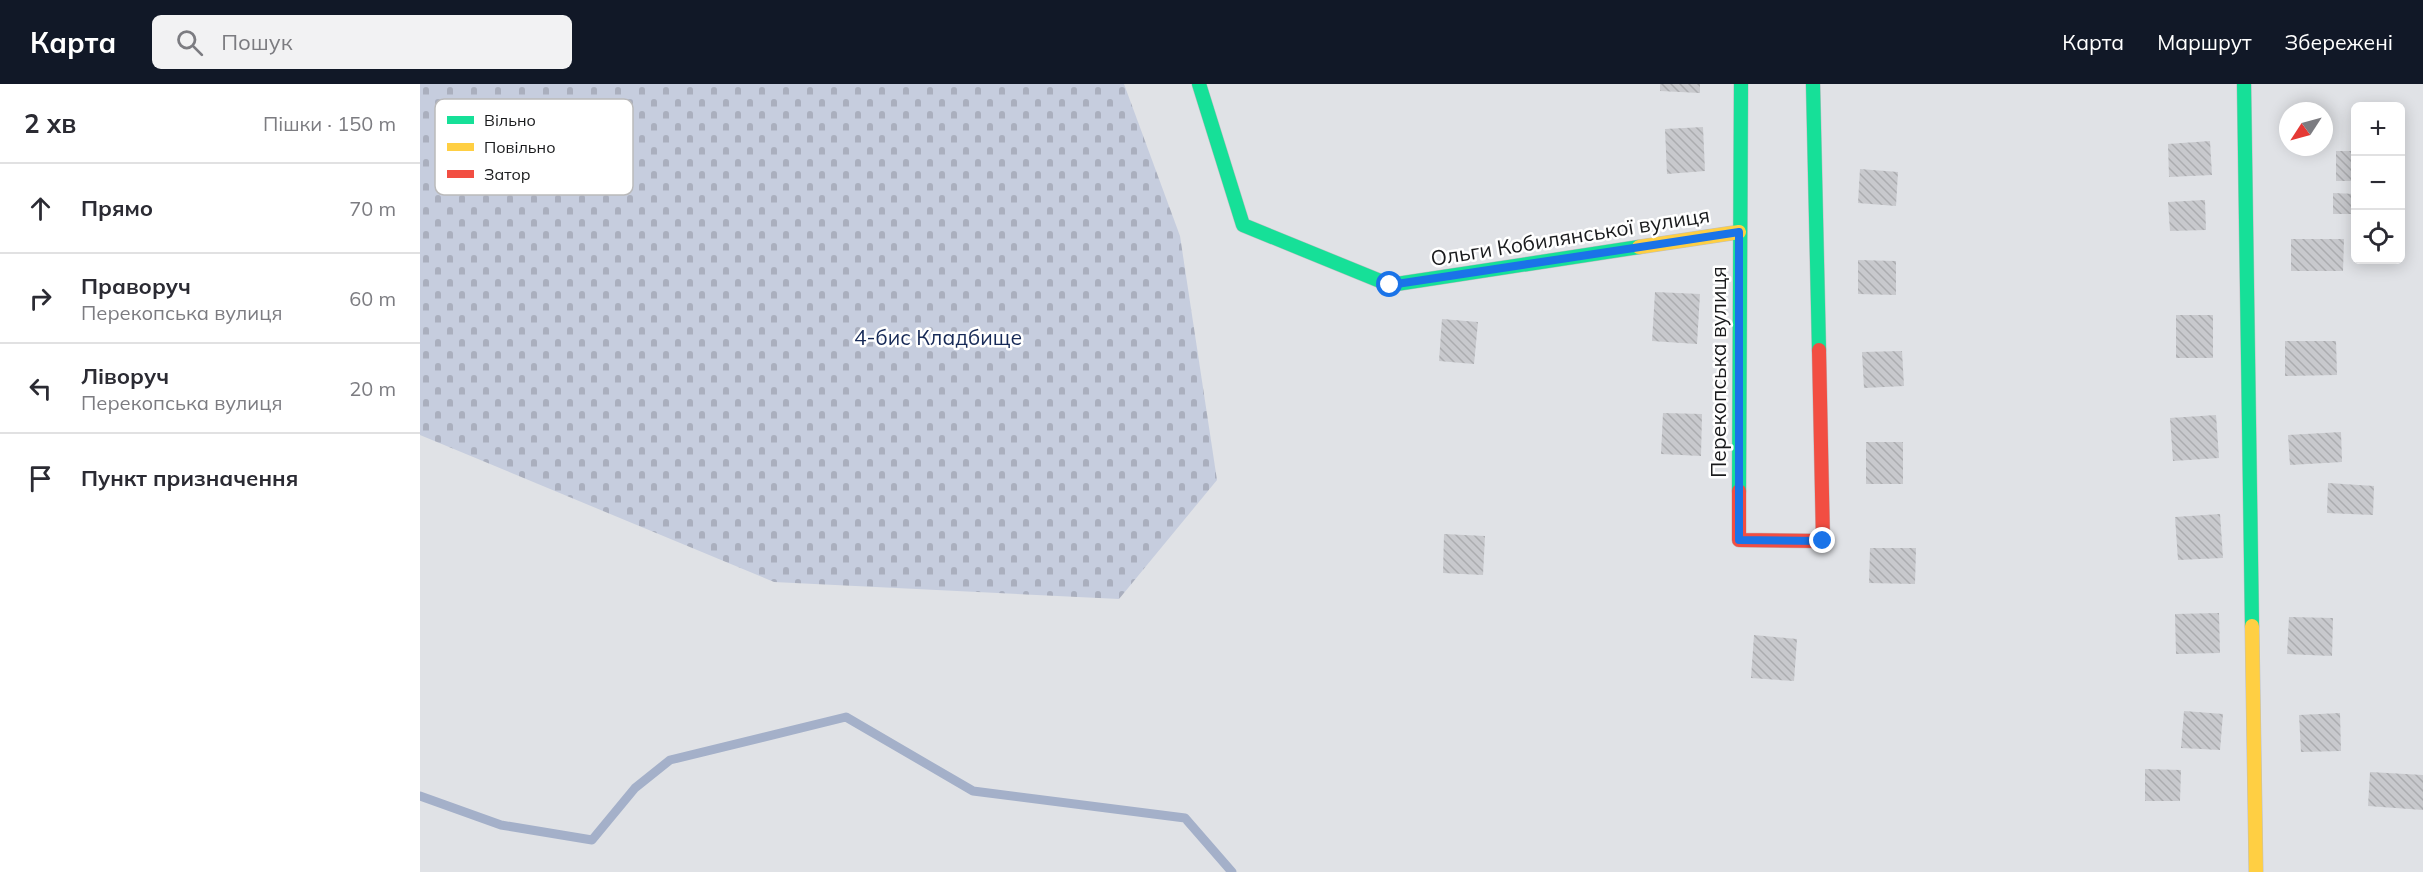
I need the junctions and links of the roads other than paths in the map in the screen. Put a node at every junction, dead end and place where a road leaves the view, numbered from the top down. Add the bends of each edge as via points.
1 (1199, 84) edge
2 (1741, 84) edge
3 (1813, 84) edge
4 (2244, 84) edge
5 (1739, 232) junction
6 (2256, 872) edge

1 - 5 street, Ольги Кобилянської вулиця via 1243,225 1390,285
2 - 5 street, Перекопська вулиця
3 - 5 street, Перекопська вулиця via 1823,541 1739,540
4 - 6 street

